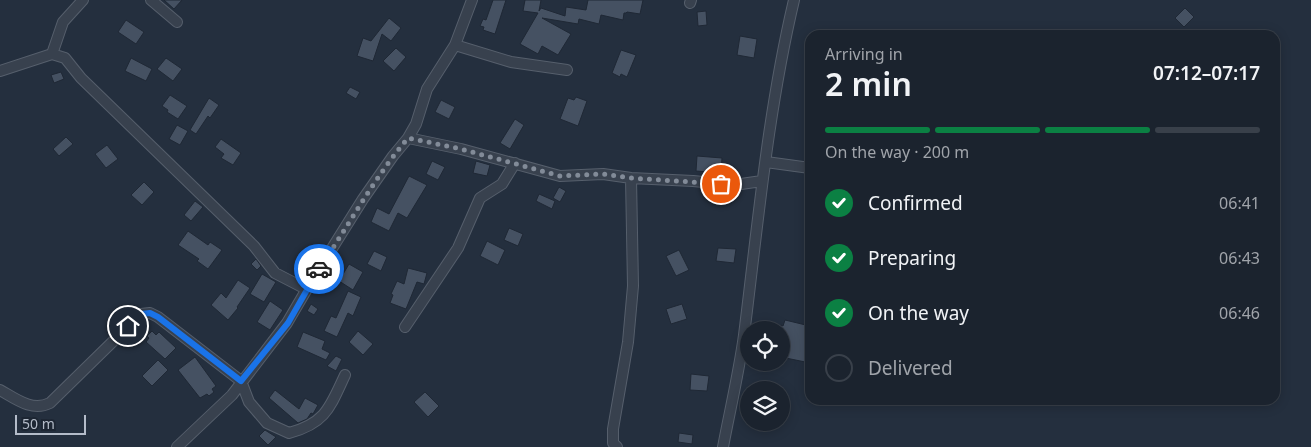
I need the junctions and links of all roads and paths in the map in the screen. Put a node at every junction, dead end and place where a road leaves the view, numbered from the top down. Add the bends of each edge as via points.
1 (83, 0) edge
2 (151, 0) edge
3 (472, 0) edge
4 (794, 0) edge
5 (177, 22) dead end
6 (455, 45) junction
7 (52, 54) junction
8 (567, 70) dead end
9 (0, 71) edge
10 (408, 138) junction
11 (766, 162) junction
12 (515, 163) junction
13 (805, 167) edge
14 (631, 178) junction
15 (762, 181) junction
16 (306, 290) junction
17 (405, 327) dead end
18 (345, 375) dead end
19 (241, 381) junction
20 (0, 390) edge
21 (177, 447) edge
22 (616, 447) edge
23 (723, 447) edge

1 - 7 street via 63,22
2 - 5 street
3 - 6 street
4 - 11 street
6 - 8 street via 511,62
6 - 10 street via 427,89
7 - 9 street
7 - 16 street via 65,58 81,78 254,246 275,273
10 - 12 street
10 - 16 street via 363,199
11 - 13 street
11 - 15 street
12 - 14 street via 560,176 603,174
12 - 17 street via 502,184 480,198 458,248
14 - 15 street via 734,185
14 - 22 street via 632,286 628,342 613,429
15 - 23 street via 744,337
16 - 19 street via 288,323
18 - 19 street via 329,410 307,428 289,433 267,422 249,402
19 - 20 street via 150,313 141,314 50,403 42,407 32,406
19 - 21 street via 232,394

